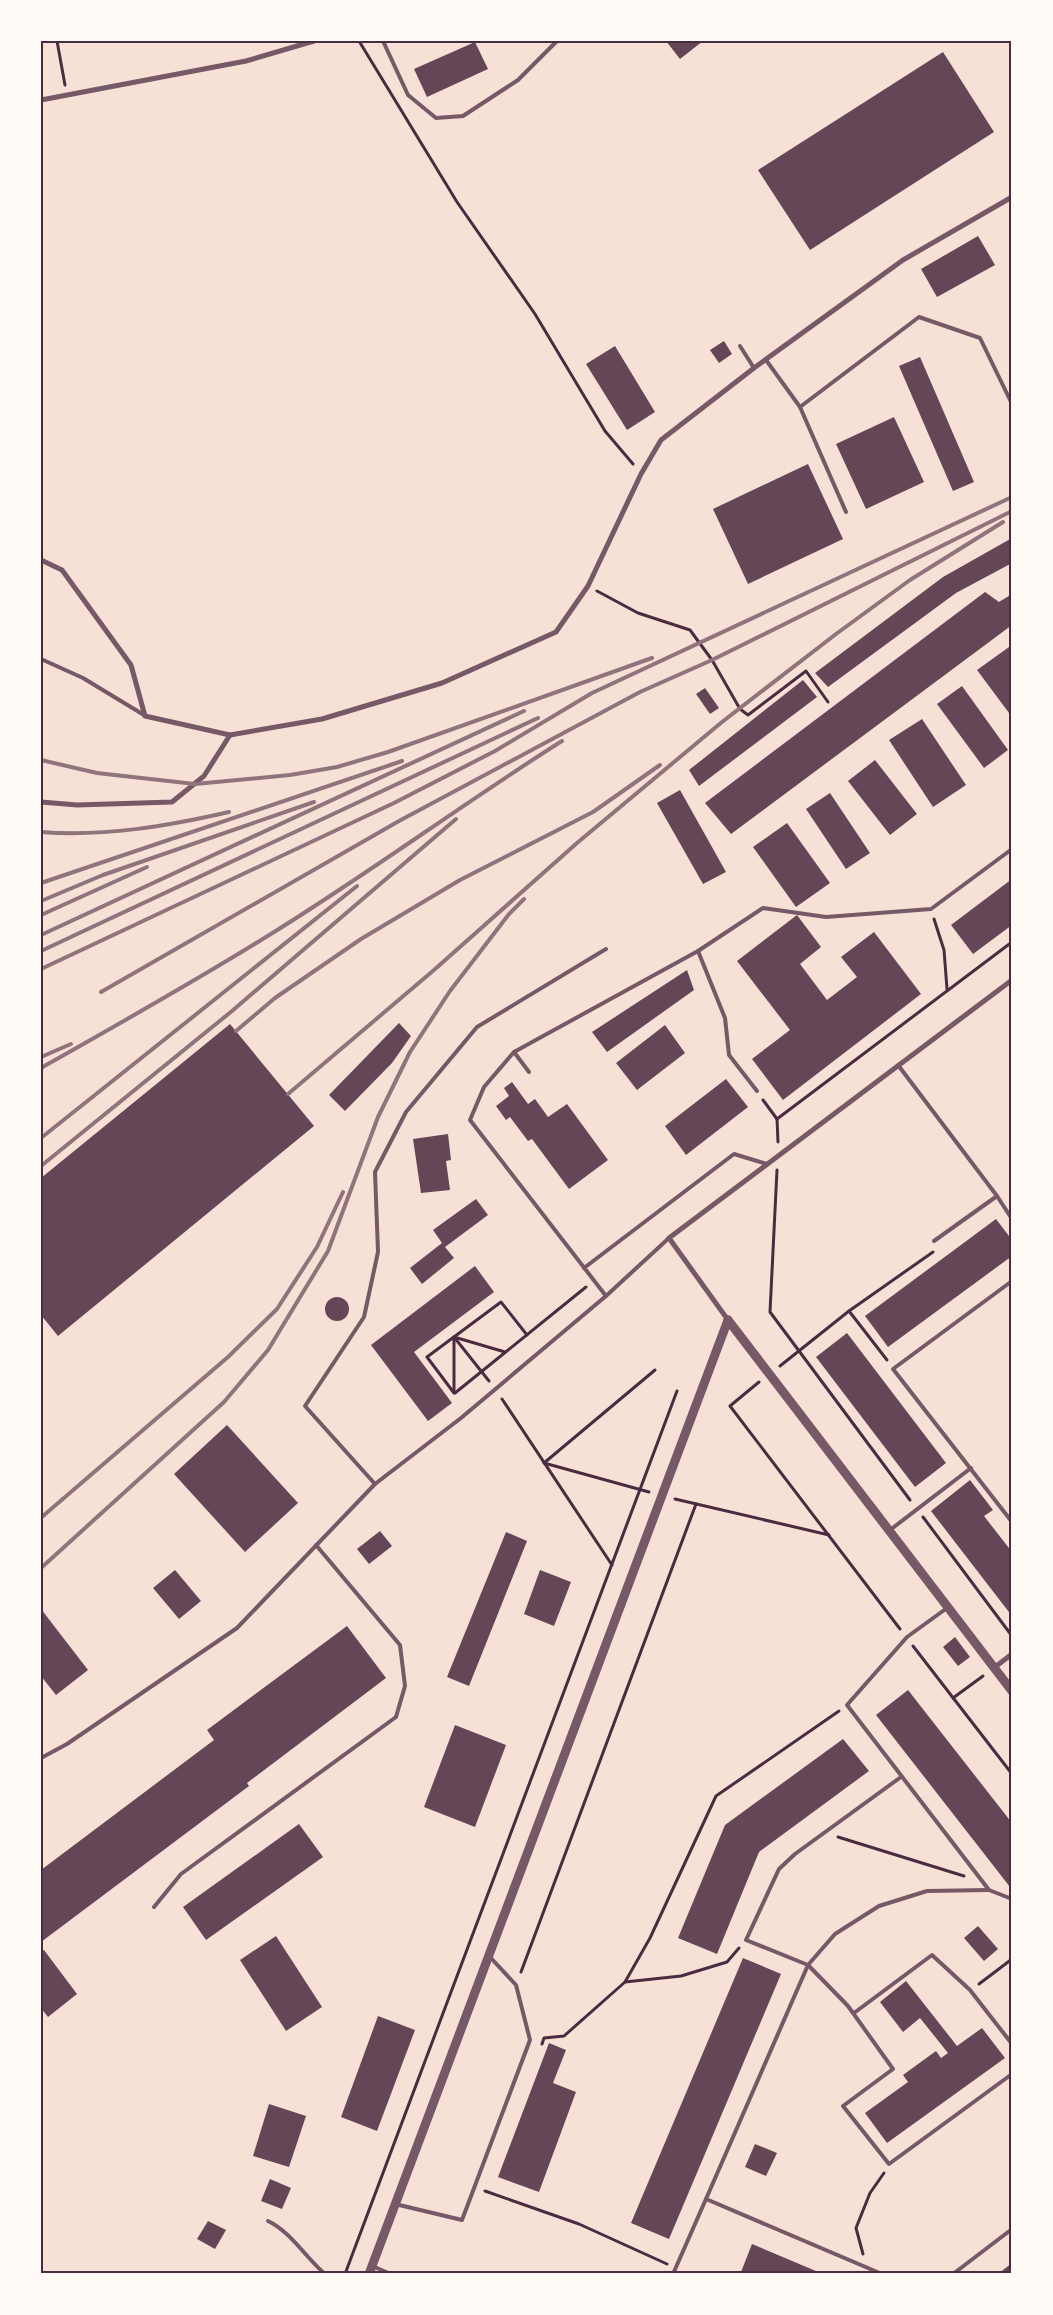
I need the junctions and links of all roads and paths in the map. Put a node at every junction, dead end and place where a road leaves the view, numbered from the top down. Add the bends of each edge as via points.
1 (57, 41) edge
2 (314, 41) edge
3 (359, 41) edge
4 (383, 41) edge
5 (557, 41) edge
6 (67, 96) junction
7 (41, 100) edge
8 (1012, 197) edge
9 (740, 346) dead end
10 (766, 360) junction
11 (754, 368) junction
12 (1012, 404) edge
13 (800, 407) junction
14 (641, 474) junction
15 (846, 512) dead end
16 (41, 560) edge
17 (588, 586) junction
18 (41, 659) edge
19 (828, 702) dead end
20 (145, 716) junction
21 (230, 735) junction
22 (41, 802) edge
23 (1012, 849) edge
24 (931, 908) junction
25 (1012, 942) edge
26 (606, 949) dead end
27 (698, 951) junction
28 (1012, 980) edge
29 (948, 989) junction
30 (514, 1052) junction
31 (898, 1064) junction
32 (529, 1072) dead end
33 (757, 1091) joint
34 (777, 1119) junction
35 (778, 1155) junction
36 (767, 1164) junction
37 (997, 1196) junction
38 (1012, 1219) edge
39 (669, 1238) junction
40 (934, 1241) dead end
41 (939, 1248) dead end
42 (584, 1268) junction
43 (595, 1281) junction
44 (1012, 1281) edge
45 (606, 1296) junction
46 (849, 1311) junction
47 (728, 1320) junction
48 (527, 1335) junction
49 (454, 1337) junction
50 (800, 1351) junction
51 (505, 1352) junction
52 (893, 1369) junction
53 (481, 1371) junction
54 (769, 1374) junction
55 (496, 1389) junction
56 (677, 1391) dead end
57 (454, 1393) junction
58 (971, 1468) junction
59 (376, 1484) junction
60 (696, 1504) dead end
61 (917, 1510) junction
62 (1012, 1522) edge
63 (890, 1530) junction
64 (316, 1544) junction
65 (612, 1565) junction
66 (949, 1607) junction
67 (1012, 1636) edge
68 (907, 1637) junction
69 (1012, 1654) edge
70 (995, 1667) junction
71 (1012, 1690) edge
72 (954, 1698) junction
73 (847, 1705) junction
74 (41, 1758) edge
75 (1012, 1774) edge
76 (900, 1777) junction
77 (824, 1833) junction
78 (982, 1882) junction
79 (989, 1890) junction
80 (1012, 1899) edge
81 (154, 1907) dead end
82 (746, 1940) junction
83 (488, 1956) junction
84 (1012, 1959) edge
85 (808, 1965) junction
86 (625, 1982) junction
87 (516, 1985) junction
88 (970, 1990) junction
89 (854, 2013) junction
90 (544, 2038) dead end
91 (1012, 2044) edge
92 (1012, 2074) edge
93 (890, 2164) junction
94 (474, 2188) junction
95 (706, 2199) junction
96 (395, 2204) junction
97 (268, 2221) dead end
98 (1012, 2229) edge
99 (867, 2267) junction
100 (676, 2268) junction
101 (370, 2270) edge
102 (326, 2274) edge
103 (345, 2274) edge
104 (391, 2274) edge
105 (673, 2274) edge
106 (882, 2274) edge
107 (953, 2274) edge

1 - 6 path
2 - 6 street via 246,61
3 - 14 path via 457,202 535,314 605,431
4 - 5 lane via 408,95 436,118 463,116 518,80
6 - 7 street
8 - 10 street via 903,260
9 - 11 lane
10 - 11 street
10 - 13 lane
11 - 14 street via 661,440
12 - 13 lane via 980,338 919,317
13 - 15 lane
14 - 17 street
16 - 20 street via 62,570 132,665
17 - 19 path via 638,613 690,630 712,660 740,709 748,715 806,671
17 - 21 street via 556,632 442,683 322,719
18 - 20 lane via 83,678
20 - 21 street
21 - 22 street via 204,776 172,802 77,805
23 - 24 lane
24 - 27 lane via 826,917 763,908
24 - 29 path via 944,950
25 - 29 path
26 - 59 lane via 477,1027 406,1112 375,1172 378,1252 364,1317 305,1406
27 - 30 lane
27 - 33 lane via 725,1018 729,1056
28 - 31 street
29 - 34 path
30 - 32 lane
30 - 42 lane via 484,1087 470,1120
31 - 35 street
31 - 37 lane
33 - 34 path
34 - 35 path
35 - 36 street
35 - 50 path via 770,1312
36 - 39 street
36 - 42 lane via 734,1154
37 - 38 lane
37 - 40 lane
39 - 45 lane
39 - 47 street
41 - 46 path
42 - 43 lane
43 - 45 lane
43 - 48 path
44 - 52 lane
45 - 55 lane
46 - 50 path
46 - 52 path
47 - 54 street
47 - 83 street
48 - 49 path via 501,1302
48 - 51 path
49 - 51 path
49 - 53 path
49 - 57 path
49 - 57 path via 427,1357
50 - 54 path
50 - 61 path
51 - 53 path
52 - 58 lane
53 - 55 path
53 - 57 path
54 - 63 street
54 - 68 path via 730,1406
55 - 59 lane
55 - 65 path
56 - 65 path
58 - 61 lane
58 - 62 lane
59 - 64 lane
60 - 87 path
61 - 63 lane
61 - 67 path
63 - 66 street
64 - 74 lane via 237,1628 67,1744
64 - 81 lane via 400,1645 405,1686 396,1717 181,1874
65 - 103 path
66 - 68 lane
66 - 70 street
68 - 72 path
68 - 73 lane
69 - 70 street
70 - 71 street
70 - 72 path
72 - 75 path
73 - 76 lane
73 - 86 path via 716,1796 650,1938
76 - 77 lane
76 - 78 lane
77 - 78 path
77 - 82 lane via 779,1869
78 - 79 lane
79 - 80 lane
79 - 85 lane via 928,1891 879,1906 835,1934
82 - 85 lane
82 - 86 path via 727,1962 681,1976
83 - 87 lane
83 - 96 street
84 - 88 path
85 - 89 lane
85 - 95 lane
86 - 90 path via 564,2036
87 - 94 lane via 530,2040
88 - 89 lane via 932,1955
88 - 91 lane
89 - 93 lane via 893,2069 842,2106
92 - 93 lane
93 - 99 path via 870,2193 856,2228
94 - 96 lane via 462,2220
94 - 100 path via 580,2224
95 - 99 lane
95 - 100 lane
96 - 101 street
97 - 102 lane via 279,2226
98 - 107 lane
99 - 106 lane
100 - 105 lane
101 - 104 lane

